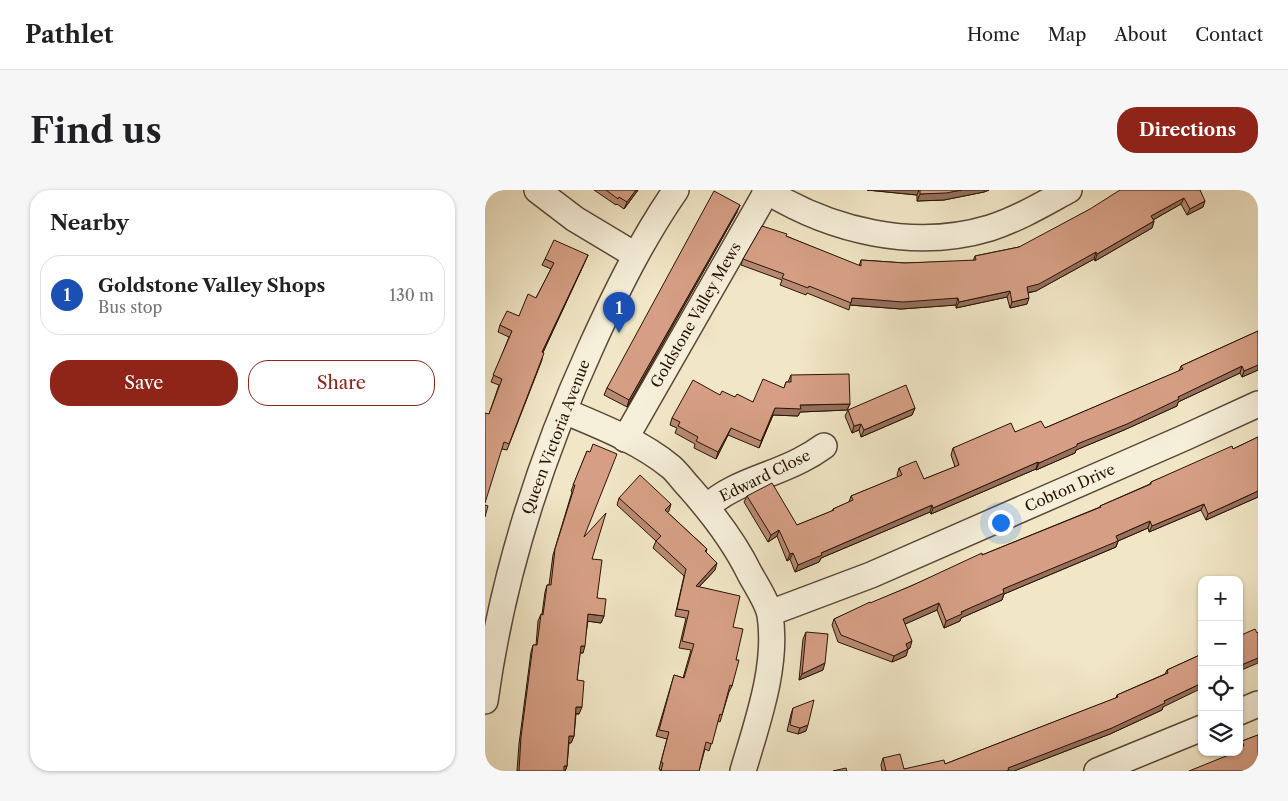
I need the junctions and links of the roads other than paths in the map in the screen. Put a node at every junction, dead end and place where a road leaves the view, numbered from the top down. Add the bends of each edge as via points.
1 (537, 190) edge
2 (676, 190) edge
3 (1069, 190) edge
4 (766, 191) edge
5 (635, 255) junction
6 (1258, 404) edge
7 (564, 411) junction
8 (625, 439) junction
9 (825, 446) dead end
10 (707, 507) junction
11 (495, 586) edge
12 (770, 613) junction
13 (485, 701) edge
14 (1258, 704) edge
15 (1241, 711) edge
16 (1198, 730) edge
17 (743, 771) edge
18 (1097, 771) edge

1 - 5 street via 575,219
2 - 5 street, Queen Victoria Avenue
3 - 4 street via 1014,219 989,228 917,237 845,227 805,212
4 - 8 street, Goldstone Valley Mews
5 - 7 street, Queen Victoria Avenue
6 - 12 street, Cobton Drive via 871,575
7 - 8 street
7 - 11 street, Queen Victoria Avenue
8 - 10 street via 672,468
9 - 10 street, Edward Close via 802,460 730,491
10 - 12 street via 728,534
11 - 13 street, Queen Victoria Avenue
12 - 17 street via 766,688
14 - 15 street
16 - 18 street

